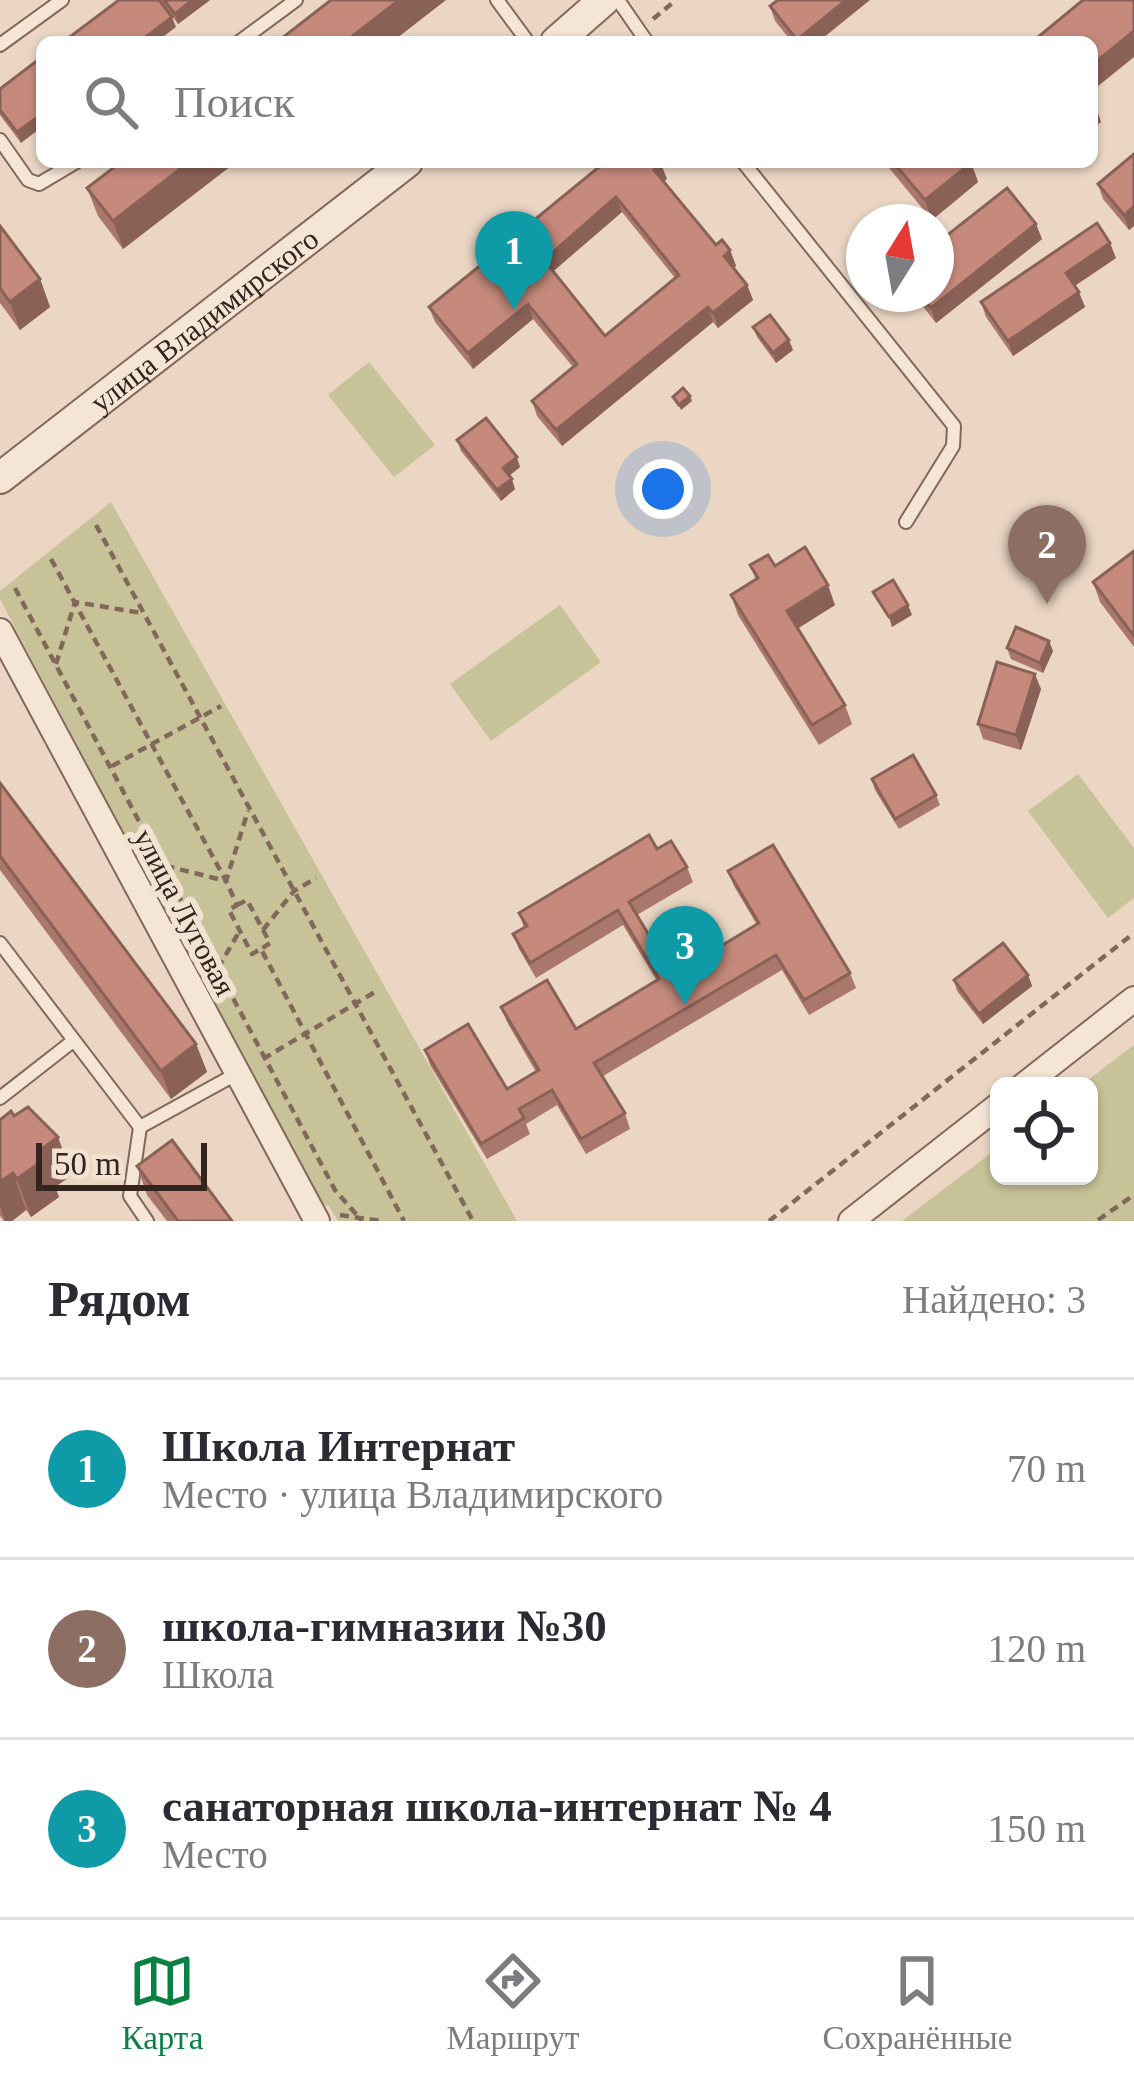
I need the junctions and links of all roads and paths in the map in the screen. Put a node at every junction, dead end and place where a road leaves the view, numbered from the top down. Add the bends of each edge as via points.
1 (62, 0) edge
2 (296, 0) edge
3 (497, 0) edge
4 (604, 0) edge
5 (618, 0) edge
6 (676, 0) edge
7 (247, 36) edge
8 (524, 36) edge
9 (563, 36) edge
10 (642, 36) edge
11 (644, 36) edge
12 (0, 45) edge
13 (0, 140) edge
14 (66, 168) edge
15 (399, 168) edge
16 (748, 168) edge
17 (0, 478) edge
18 (906, 521) dead end
19 (96, 525) dead end
20 (51, 559) dead end
21 (16, 589) dead end
22 (75, 602) junction
23 (144, 613) junction
24 (0, 631) edge
25 (56, 664) junction
26 (221, 706) dead end
27 (200, 717) junction
28 (152, 744) junction
29 (112, 766) junction
30 (250, 808) junction
31 (145, 860) dead end
32 (164, 865) junction
33 (316, 878) dead end
34 (226, 881) junction
35 (294, 891) junction
36 (238, 905) junction
37 (263, 930) junction
38 (240, 931) junction
39 (1134, 933) edge
40 (0, 943) edge
41 (261, 949) junction
42 (218, 968) junction
43 (375, 992) dead end
44 (1134, 999) edge
45 (356, 1004) junction
46 (305, 1034) junction
47 (73, 1041) junction
48 (265, 1058) junction
49 (246, 1069) junction
50 (1034, 1077) edge
51 (0, 1098) edge
52 (990, 1112) edge
53 (140, 1127) junction
54 (1134, 1195) edge
55 (314, 1215) edge
56 (361, 1219) edge
57 (147, 1221) edge
58 (381, 1221) edge
59 (404, 1221) edge
60 (473, 1221) edge
61 (769, 1221) edge
62 (851, 1221) edge
63 (1097, 1221) edge

1 - 12 lane
2 - 7 lane
3 - 8 lane
4 - 9 street
5 - 10 lane
6 - 11 path
13 - 14 lane via 28,180 39,184
15 - 17 street, улица Владимирского
16 - 18 lane via 955,426 953,446
19 - 23 path
20 - 22 path
21 - 25 path
22 - 23 path
22 - 25 path
22 - 28 path
23 - 27 path
24 - 49 street, улица Луговая
25 - 29 path
26 - 27 path
27 - 28 path
27 - 30 path
28 - 29 path
28 - 34 path
29 - 32 path
30 - 34 path
30 - 35 path
31 - 32 path
32 - 34 path
32 - 42 path
33 - 35 path
34 - 36 path
35 - 37 path
35 - 45 path
36 - 37 path via 247,900
36 - 38 path via 230,910
37 - 41 path via 270,944
38 - 41 path via 252,954
38 - 42 path
39 - 61 path
40 - 47 lane
41 - 46 path
42 - 48 path
43 - 45 path
44 - 50 street
45 - 46 path
45 - 60 path
46 - 48 path
46 - 59 path
47 - 51 lane
47 - 53 lane
48 - 49 path
48 - 56 path via 335,1190
49 - 53 lane
49 - 55 street, улица Луговая
52 - 62 street
53 - 57 lane via 130,1196
54 - 63 path
55 - 56 path
56 - 58 path

